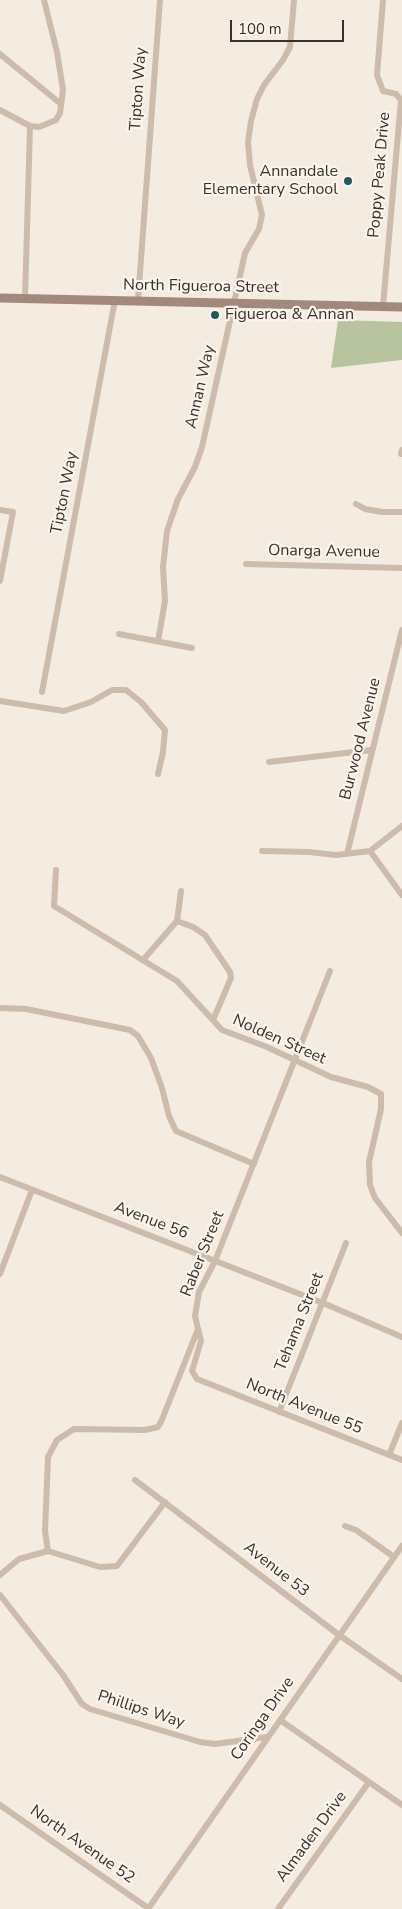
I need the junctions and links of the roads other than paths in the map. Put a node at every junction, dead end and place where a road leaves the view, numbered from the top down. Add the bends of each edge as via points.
1 (44, 0) edge
2 (160, 0) edge
3 (294, 0) edge
4 (384, 0) edge
5 (0, 54) edge
6 (62, 104) junction
7 (0, 110) edge
8 (30, 126) junction
9 (0, 298) edge
10 (25, 299) junction
11 (114, 300) junction
12 (138, 300) junction
13 (235, 302) junction
14 (383, 306) junction
15 (402, 306) edge
16 (356, 504) dead end
17 (0, 510) edge
18 (402, 512) edge
19 (246, 564) dead end
20 (402, 568) edge
21 (0, 581) edge
22 (402, 630) edge
23 (119, 634) dead end
24 (158, 641) junction
25 (192, 648) dead end
26 (42, 692) dead end
27 (0, 701) edge
28 (371, 750) junction
29 (269, 762) dead end
30 (158, 774) dead end
31 (402, 826) edge
32 (262, 851) dead end
33 (370, 851) junction
34 (347, 854) junction
35 (56, 870) dead end
36 (181, 892) dead end
37 (402, 895) edge
38 (177, 921) junction
39 (143, 960) junction
40 (330, 971) dead end
41 (0, 1008) edge
42 (213, 1020) junction
43 (294, 1062) junction
44 (254, 1164) junction
45 (0, 1177) edge
46 (32, 1190) junction
47 (402, 1233) edge
48 (346, 1243) dead end
49 (215, 1261) junction
50 (0, 1274) edge
51 (323, 1303) junction
52 (198, 1329) junction
53 (402, 1337) edge
54 (279, 1412) junction
55 (402, 1423) edge
56 (389, 1455) junction
57 (402, 1460) edge
58 (135, 1480) dead end
59 (165, 1502) junction
60 (345, 1526) dead end
61 (402, 1547) edge
62 (48, 1551) junction
63 (394, 1557) junction
64 (0, 1575) edge
65 (0, 1595) edge
66 (339, 1635) junction
67 (402, 1679) edge
68 (280, 1720) junction
69 (268, 1737) junction
70 (369, 1782) junction
71 (0, 1805) edge
72 (402, 1805) edge
73 (148, 1909) edge
74 (278, 1909) edge

1 - 6 street via 57,52
2 - 12 street, Tipton Way
3 - 13 street, Annan Way via 290,47 256,99 248,142 262,215 259,229 245,253
4 - 14 street, Poppy Peak Drive via 377,74 383,92 396,94 401,100
5 - 6 street
6 - 8 street via 56,120 49,125
7 - 8 street
8 - 10 street
9 - 10 main road, North Figueroa Street
10 - 11 main road, North Figueroa Street
11 - 12 main road, North Figueroa Street
11 - 26 street, Tipton Way
12 - 13 main road, North Figueroa Street
13 - 14 main road, North Figueroa Street
13 - 24 street, Annan Way via 202,447 167,531 163,567 165,601
14 - 15 main road, North Figueroa Street
16 - 18 street via 382,512
17 - 21 street via 12,512
19 - 20 street, Onarga Avenue
22 - 28 street, Burwood Avenue
23 - 24 street
24 - 25 street
27 - 30 street via 64,711 85,705 112,690 126,690 165,730
28 - 29 street
28 - 34 street, Burwood Avenue
31 - 33 street
32 - 34 street
33 - 34 street
33 - 37 street
35 - 39 street, Nolden Street via 54,906
36 - 38 street
38 - 39 street
38 - 42 street via 205,935 226,964 231,978
39 - 42 street, Nolden Street via 177,981
40 - 43 street, Raber Street
41 - 44 street via 26,1009 130,1030 138,1036 151,1058 176,1131
42 - 43 street, Nolden Street via 222,1030
43 - 44 street, Raber Street
43 - 47 street, Nolden Street via 381,1094 382,1109 369,1162 370,1185 375,1198
44 - 49 street, Raber Street
45 - 46 street, Avenue 56
46 - 49 street, Avenue 56
46 - 50 street
48 - 51 street, Tehama Street
49 - 51 street, Avenue 56
49 - 52 street, Raber Street via 196,1304
51 - 53 street, Avenue 56
51 - 54 street, Tehama Street
52 - 54 street, North Avenue 55 via 201,1341 192,1371 197,1379
52 - 62 street, Raber Street via 158,1427 145,1430 74,1429 51,1447 44,1530
54 - 56 street, North Avenue 55
55 - 56 street
56 - 57 street, North Avenue 55
58 - 59 street, Avenue 53
59 - 62 street via 117,1566 100,1567
59 - 66 street, Avenue 53
60 - 63 street via 356,1530
61 - 63 street, Coringa Drive
62 - 64 street via 19,1559
63 - 66 street, Coringa Drive
65 - 69 street, Phillips Way via 82,1704 90,1709 200,1742 215,1744
66 - 67 street, Avenue 53
66 - 68 street, Coringa Drive
68 - 69 street, Coringa Drive
68 - 70 street
69 - 73 street, Coringa Drive
70 - 72 street
70 - 74 street, Almaden Drive
71 - 73 street, North Avenue 52

